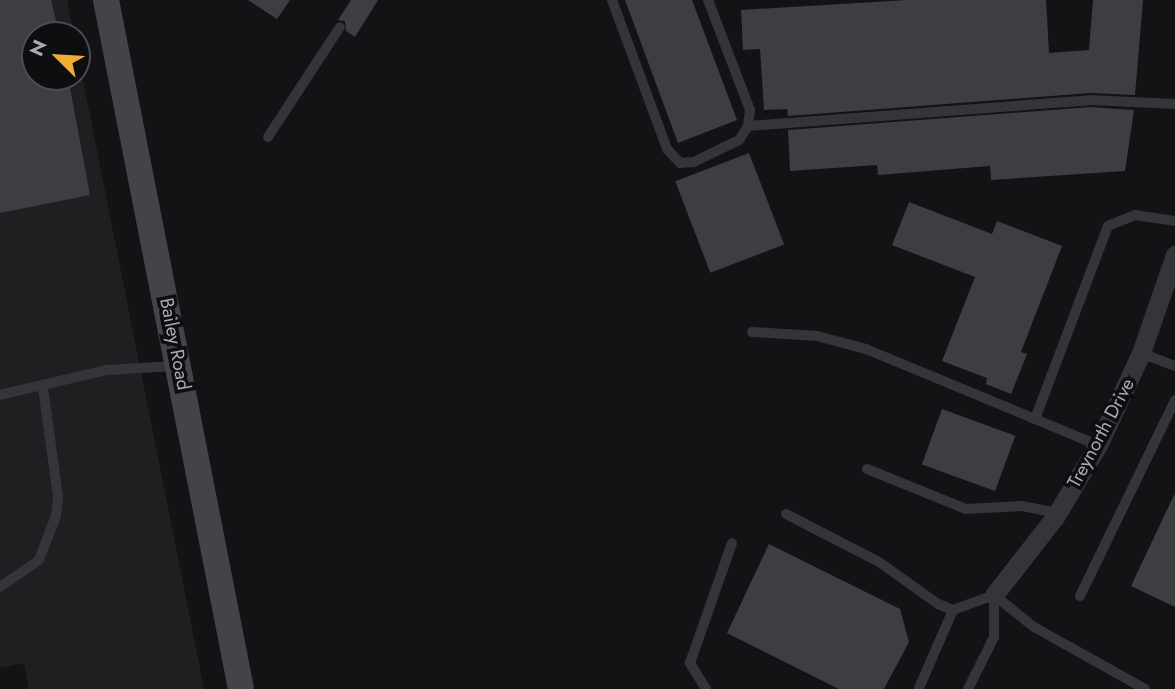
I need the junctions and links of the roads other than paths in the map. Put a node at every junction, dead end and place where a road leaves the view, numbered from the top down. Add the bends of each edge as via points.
1 (106, 0) edge
2 (612, 0) edge
3 (708, 0) edge
4 (340, 27) dead end
5 (1175, 104) edge
6 (748, 126) junction
7 (268, 137) dead end
8 (1175, 222) edge
9 (1175, 255) edge
10 (752, 332) dead end
11 (1142, 354) junction
12 (180, 366) junction
13 (1175, 366) edge
14 (43, 387) junction
15 (0, 395) edge
16 (1175, 400) edge
17 (1035, 419) junction
18 (1098, 445) junction
19 (867, 469) dead end
20 (1058, 513) junction
21 (786, 514) dead end
22 (732, 543) dead end
23 (0, 587) edge
24 (994, 595) junction
25 (1080, 596) dead end
26 (953, 610) junction
27 (919, 688) edge
28 (241, 689) edge
29 (706, 689) edge
30 (968, 689) edge
31 (1145, 689) edge

1 - 12 street, Bailey Road
2 - 6 lane via 667,149 680,163 694,162 739,140
3 - 6 lane via 750,110
4 - 7 lane
5 - 6 lane via 1090,100
8 - 17 lane via 1135,215 1108,226
9 - 11 street, Treynorth Drive
10 - 17 lane via 817,336 866,349
11 - 13 lane
11 - 18 street, Treynorth Drive
12 - 14 lane via 107,370
12 - 28 street, Bailey Road
14 - 15 lane
14 - 23 lane via 58,497 56,516 39,560
16 - 25 lane
17 - 18 lane
18 - 20 street, Treynorth Drive
19 - 20 lane via 966,509 1022,506
20 - 24 street, Treynorth Drive
21 - 26 lane via 879,562
22 - 29 lane via 690,663
24 - 26 lane
24 - 30 lane via 994,636
24 - 31 lane via 1034,627
26 - 27 lane

